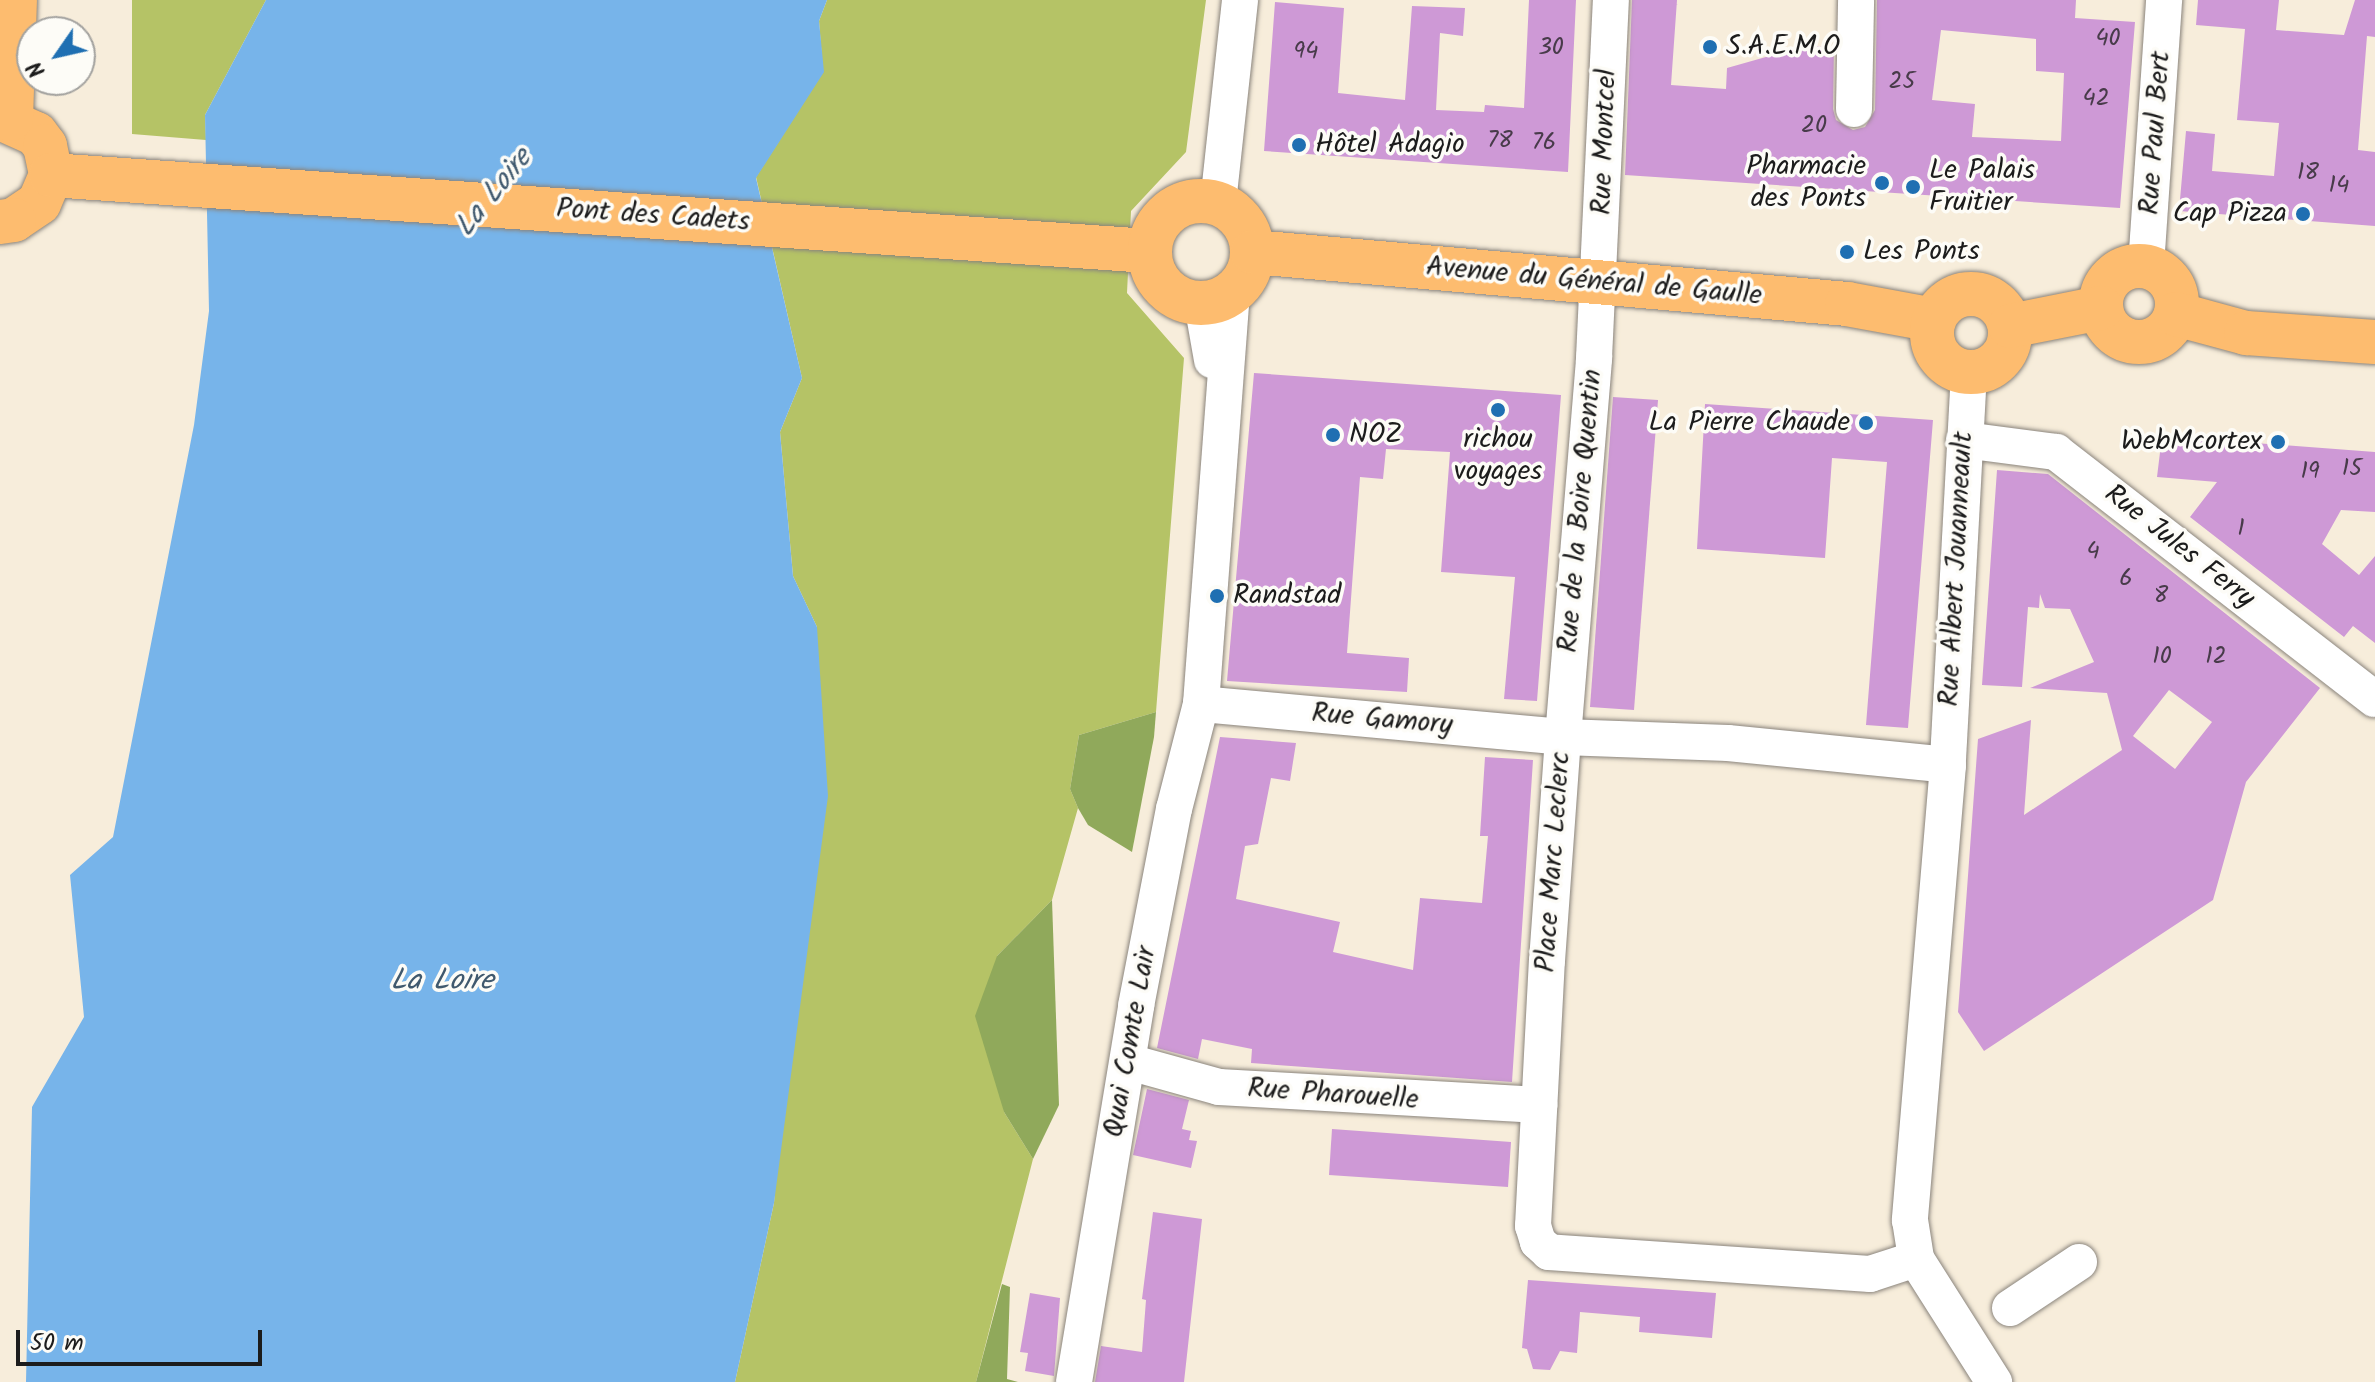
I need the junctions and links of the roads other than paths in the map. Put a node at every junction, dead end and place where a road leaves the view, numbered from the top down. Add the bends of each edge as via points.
1 (15, 0) edge
2 (1240, 0) edge
3 (1611, 0) edge
4 (1856, 0) edge
5 (2164, 0) edge
6 (1854, 109) dead end
7 (6, 118) edge
8 (51, 175) junction
9 (1218, 203) junction
10 (0, 222) edge
11 (1149, 251) junction
12 (1253, 252) junction
13 (2146, 266) junction
14 (1599, 285) junction
15 (1217, 298) junction
16 (2101, 308) junction
17 (2176, 314) junction
18 (1934, 320) junction
19 (2010, 326) junction
20 (2375, 342) edge
21 (1969, 372) junction
22 (1964, 440) junction
23 (2375, 699) edge
24 (1201, 704) junction
25 (1563, 737) junction
26 (1948, 765) junction
27 (1129, 1062) junction
28 (1539, 1105) junction
29 (1916, 1259) junction
30 (2079, 1262) dead end
31 (2010, 1308) dead end
32 (1074, 1382) edge
33 (1994, 1382) edge

1 - 7 main road
2 - 9 street
3 - 14 street, Rue Montcel
4 - 6 street
5 - 13 street, Rue Paul Bert
7 - 8 main road via 25,125 45,146
8 - 10 main road via 39,203 14,220
8 - 11 main road, Pont des Cadets
9 - 11 main road via 1202,200 1171,209 1159,220
9 - 12 main road via 1243,222
11 - 15 main road via 1151,267 1171,294
12 - 14 main road, Avenue du Général de Gaulle
12 - 15 main road via 1243,282
13 - 16 main road via 2113,276
13 - 17 main road via 2171,283
14 - 18 main road, Avenue du Général de Gaulle via 1847,304
14 - 25 street, Rue de la Boire Quentin
15 - 24 street, Quai Comte Lair via 1193,666
16 - 17 main road via 2112,332 2136,343 2161,336
16 - 19 main road
17 - 20 main road via 2246,333
18 - 19 main road via 1953,298 1981,295 2005,312
18 - 21 main road via 1939,355 1957,370
19 - 21 main road via 2005,354 1995,364
21 - 22 street, Rue Albert Jouanneault
22 - 23 street, Rue Jules Ferry via 2056,452
22 - 26 street, Rue Albert Jouanneault
24 - 25 street, Rue Gamory
24 - 27 street, Quai Comte Lair via 1174,809
25 - 26 street, Place Marc Leclerc via 1728,743
25 - 28 street, Place Marc Leclerc
26 - 29 street via 1910,1220
27 - 28 street, Rue Pharouelle via 1219,1087
27 - 32 street, Quai Comte Lair via 1093,1246
28 - 29 street, Place Marc Leclerc via 1533,1226 1538,1242 1549,1252 1870,1274
29 - 33 street
30 - 31 street

